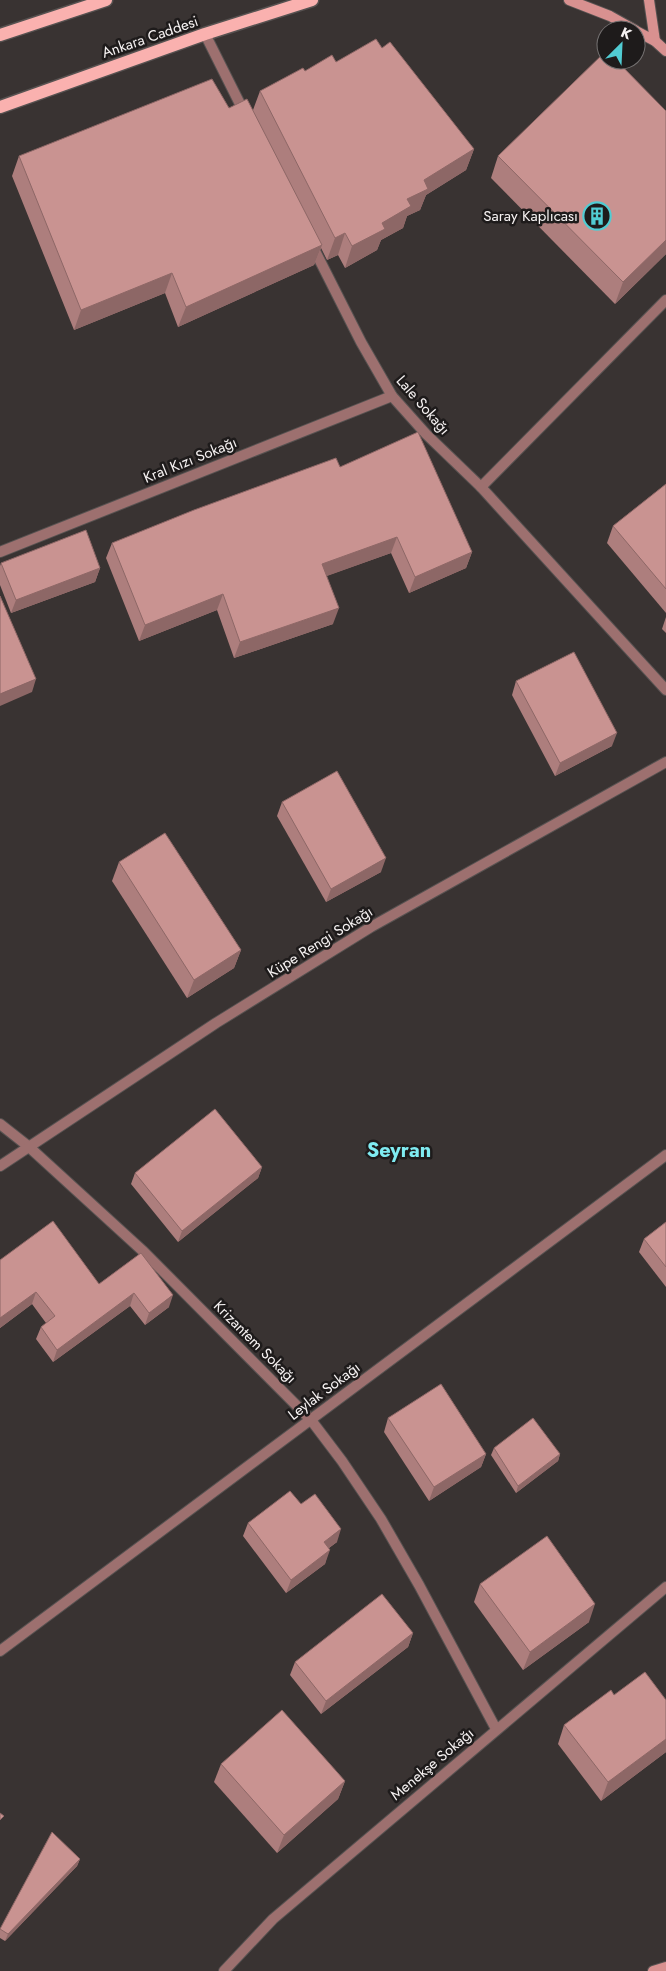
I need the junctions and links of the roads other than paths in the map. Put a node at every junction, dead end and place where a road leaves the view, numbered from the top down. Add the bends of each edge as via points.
1 (106, 0) edge
2 (312, 0) edge
3 (569, 0) edge
4 (648, 0) edge
5 (617, 20) edge
6 (205, 34) junction
7 (0, 35) edge
8 (646, 36) edge
9 (655, 41) junction
10 (666, 51) edge
11 (0, 107) edge
12 (250, 122) edge
13 (308, 237) edge
14 (666, 300) edge
15 (392, 396) junction
16 (481, 488) junction
17 (0, 552) edge
18 (666, 690) edge
19 (666, 762) edge
20 (0, 1124) edge
21 (28, 1146) junction
22 (666, 1155) edge
23 (0, 1166) edge
24 (311, 1420) junction
25 (666, 1587) edge
26 (0, 1651) edge
27 (496, 1729) junction
28 (666, 1967) edge
29 (224, 1971) edge
30 (653, 1971) edge

1 - 7 main road
2 - 6 main road, Ankara Caddesi
3 - 5 street
4 - 9 street
6 - 11 main road, Ankara Caddesi
6 - 12 street
8 - 9 street
9 - 10 street
13 - 15 street, Lale Sokağı
14 - 16 street
15 - 16 street, Lale Sokağı
15 - 17 street, Kral Kızı Sokağı
16 - 18 street, Lale Sokağı
19 - 21 street, Küpe Rengi Sokağı via 371,927
20 - 21 street, Krizantem Sokağı
21 - 23 street, Küpe Rengi Sokağı
21 - 24 street, Krizantem Sokağı via 144,1252
22 - 24 street, Leylak Sokağı
24 - 26 street, Leylak Sokağı
24 - 27 street, Krizantem Sokağı via 381,1520
25 - 27 street, Menekşe Sokağı
27 - 29 street, Menekşe Sokağı via 273,1919
28 - 30 street

